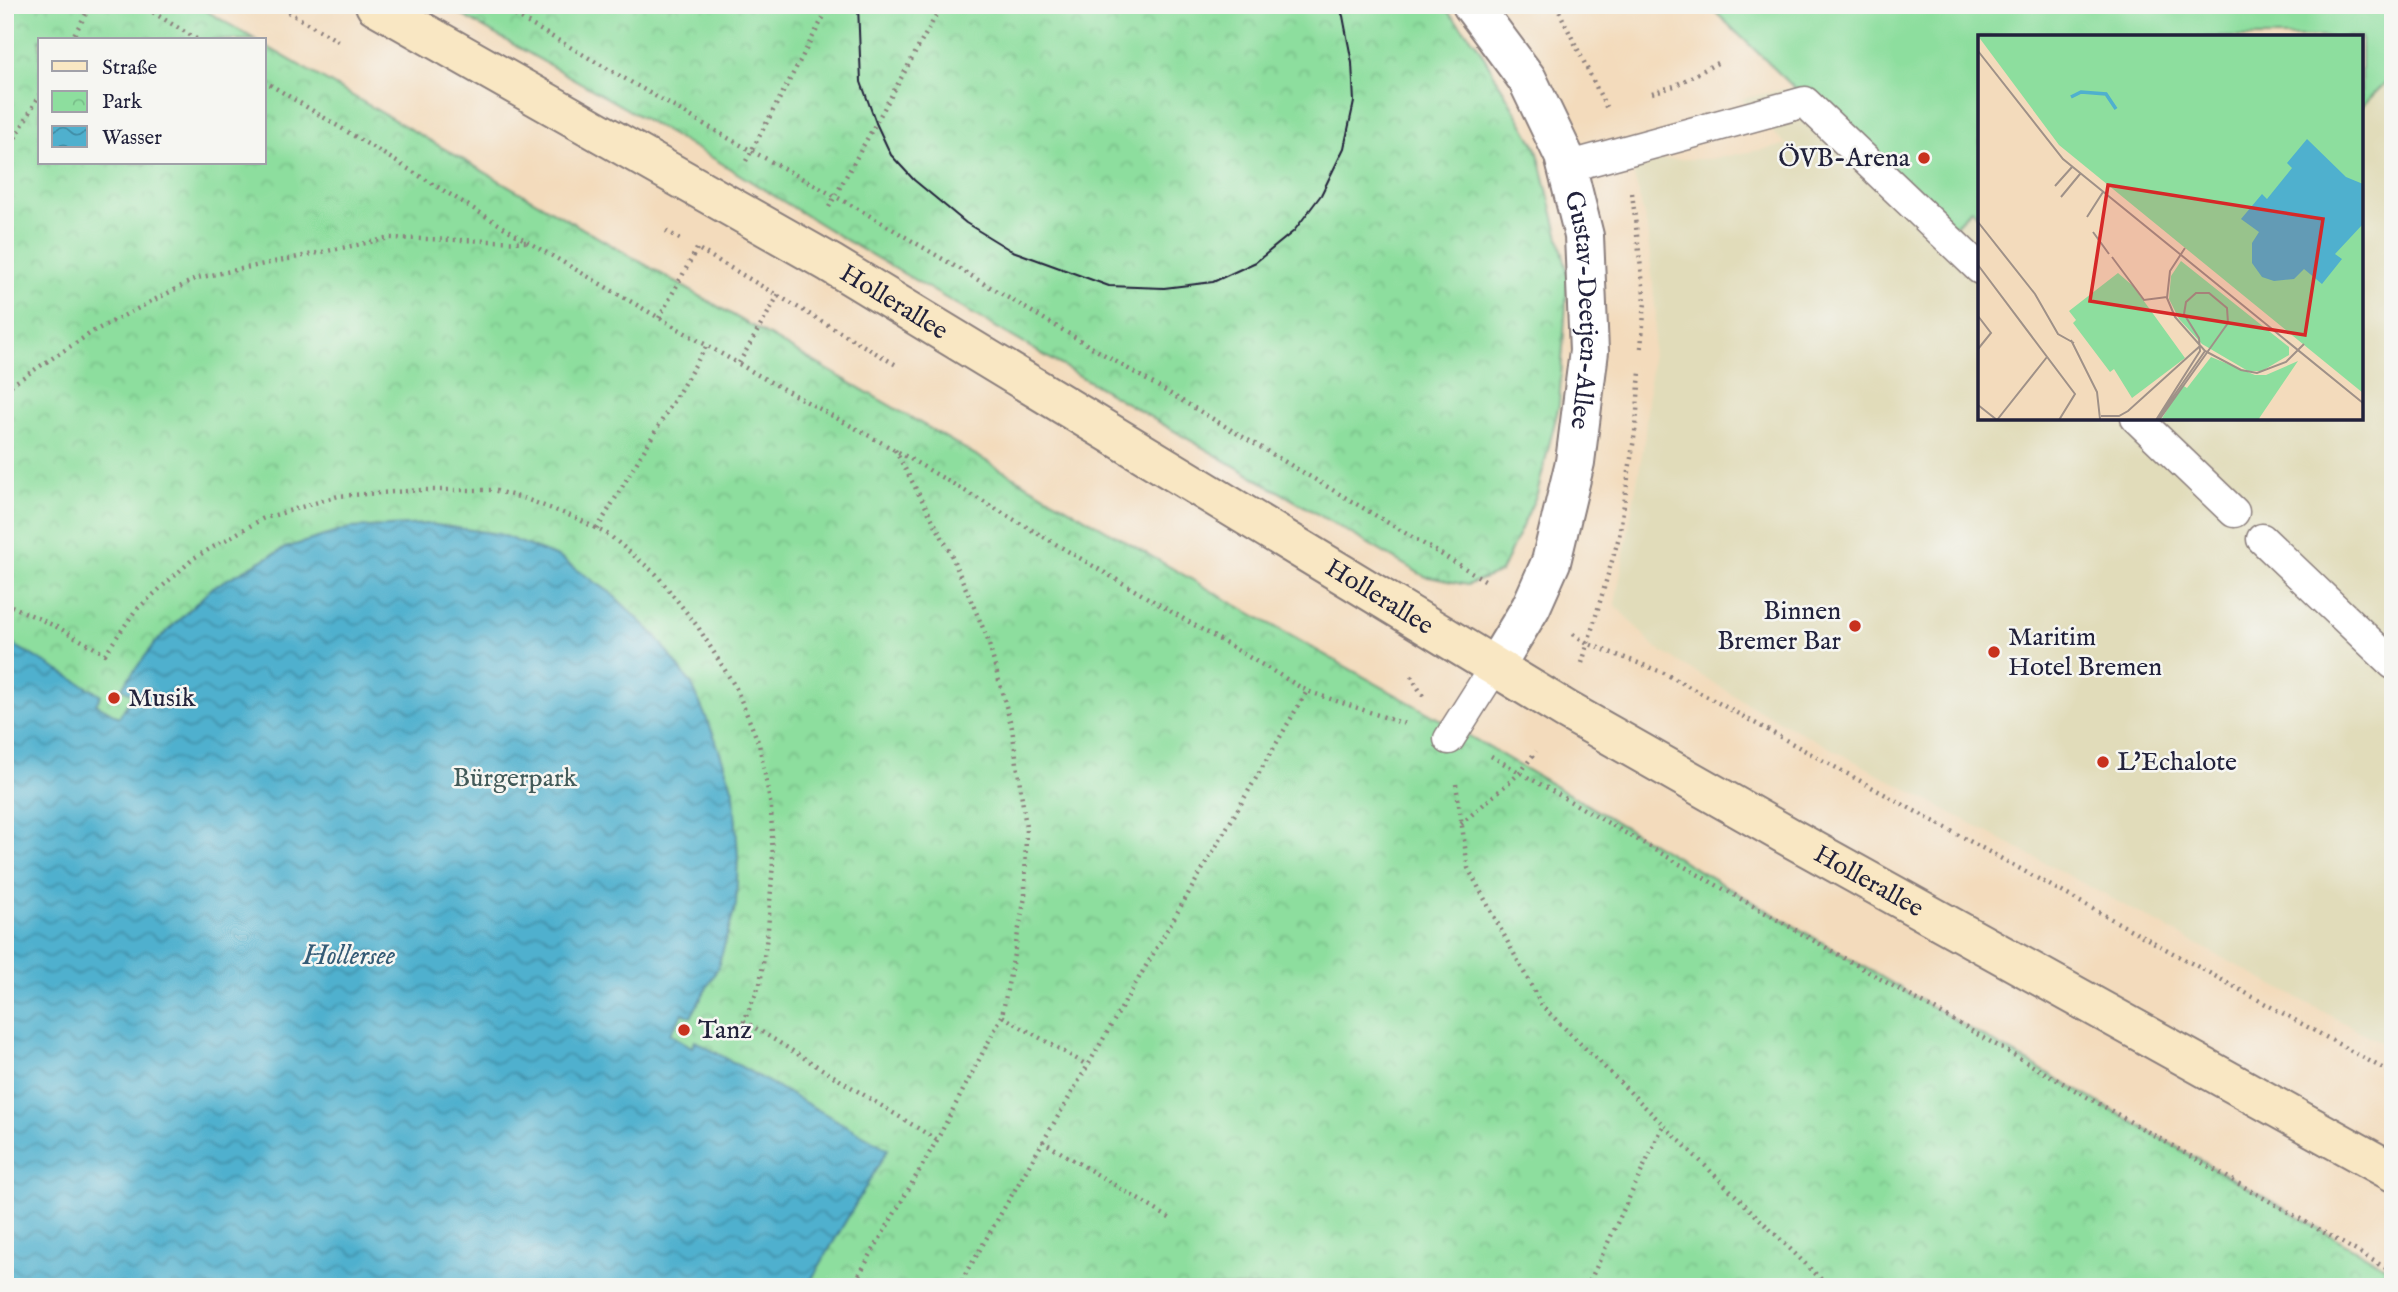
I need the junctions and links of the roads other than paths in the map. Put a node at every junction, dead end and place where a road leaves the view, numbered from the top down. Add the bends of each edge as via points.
1 (375, 5) edge
2 (1472, 5) edge
3 (1567, 167) junction
4 (1978, 267) edge
5 (2138, 420) edge
6 (2234, 513) dead end
7 (2262, 539) dead end
8 (2393, 664) edge
9 (1494, 668) junction
10 (1450, 739) road end
11 (2393, 1172) edge

1 - 9 main road, Hollerallee via 830,263
2 - 3 street, Gustav-Deetjen-Allee via 1527,79
3 - 4 lane via 1805,102
3 - 9 street, Gustav-Deetjen-Allee via 1584,236 1589,351 1575,462 1551,562 1531,607
5 - 6 lane
7 - 8 lane
9 - 10 lane
9 - 11 main road, Hollerallee

